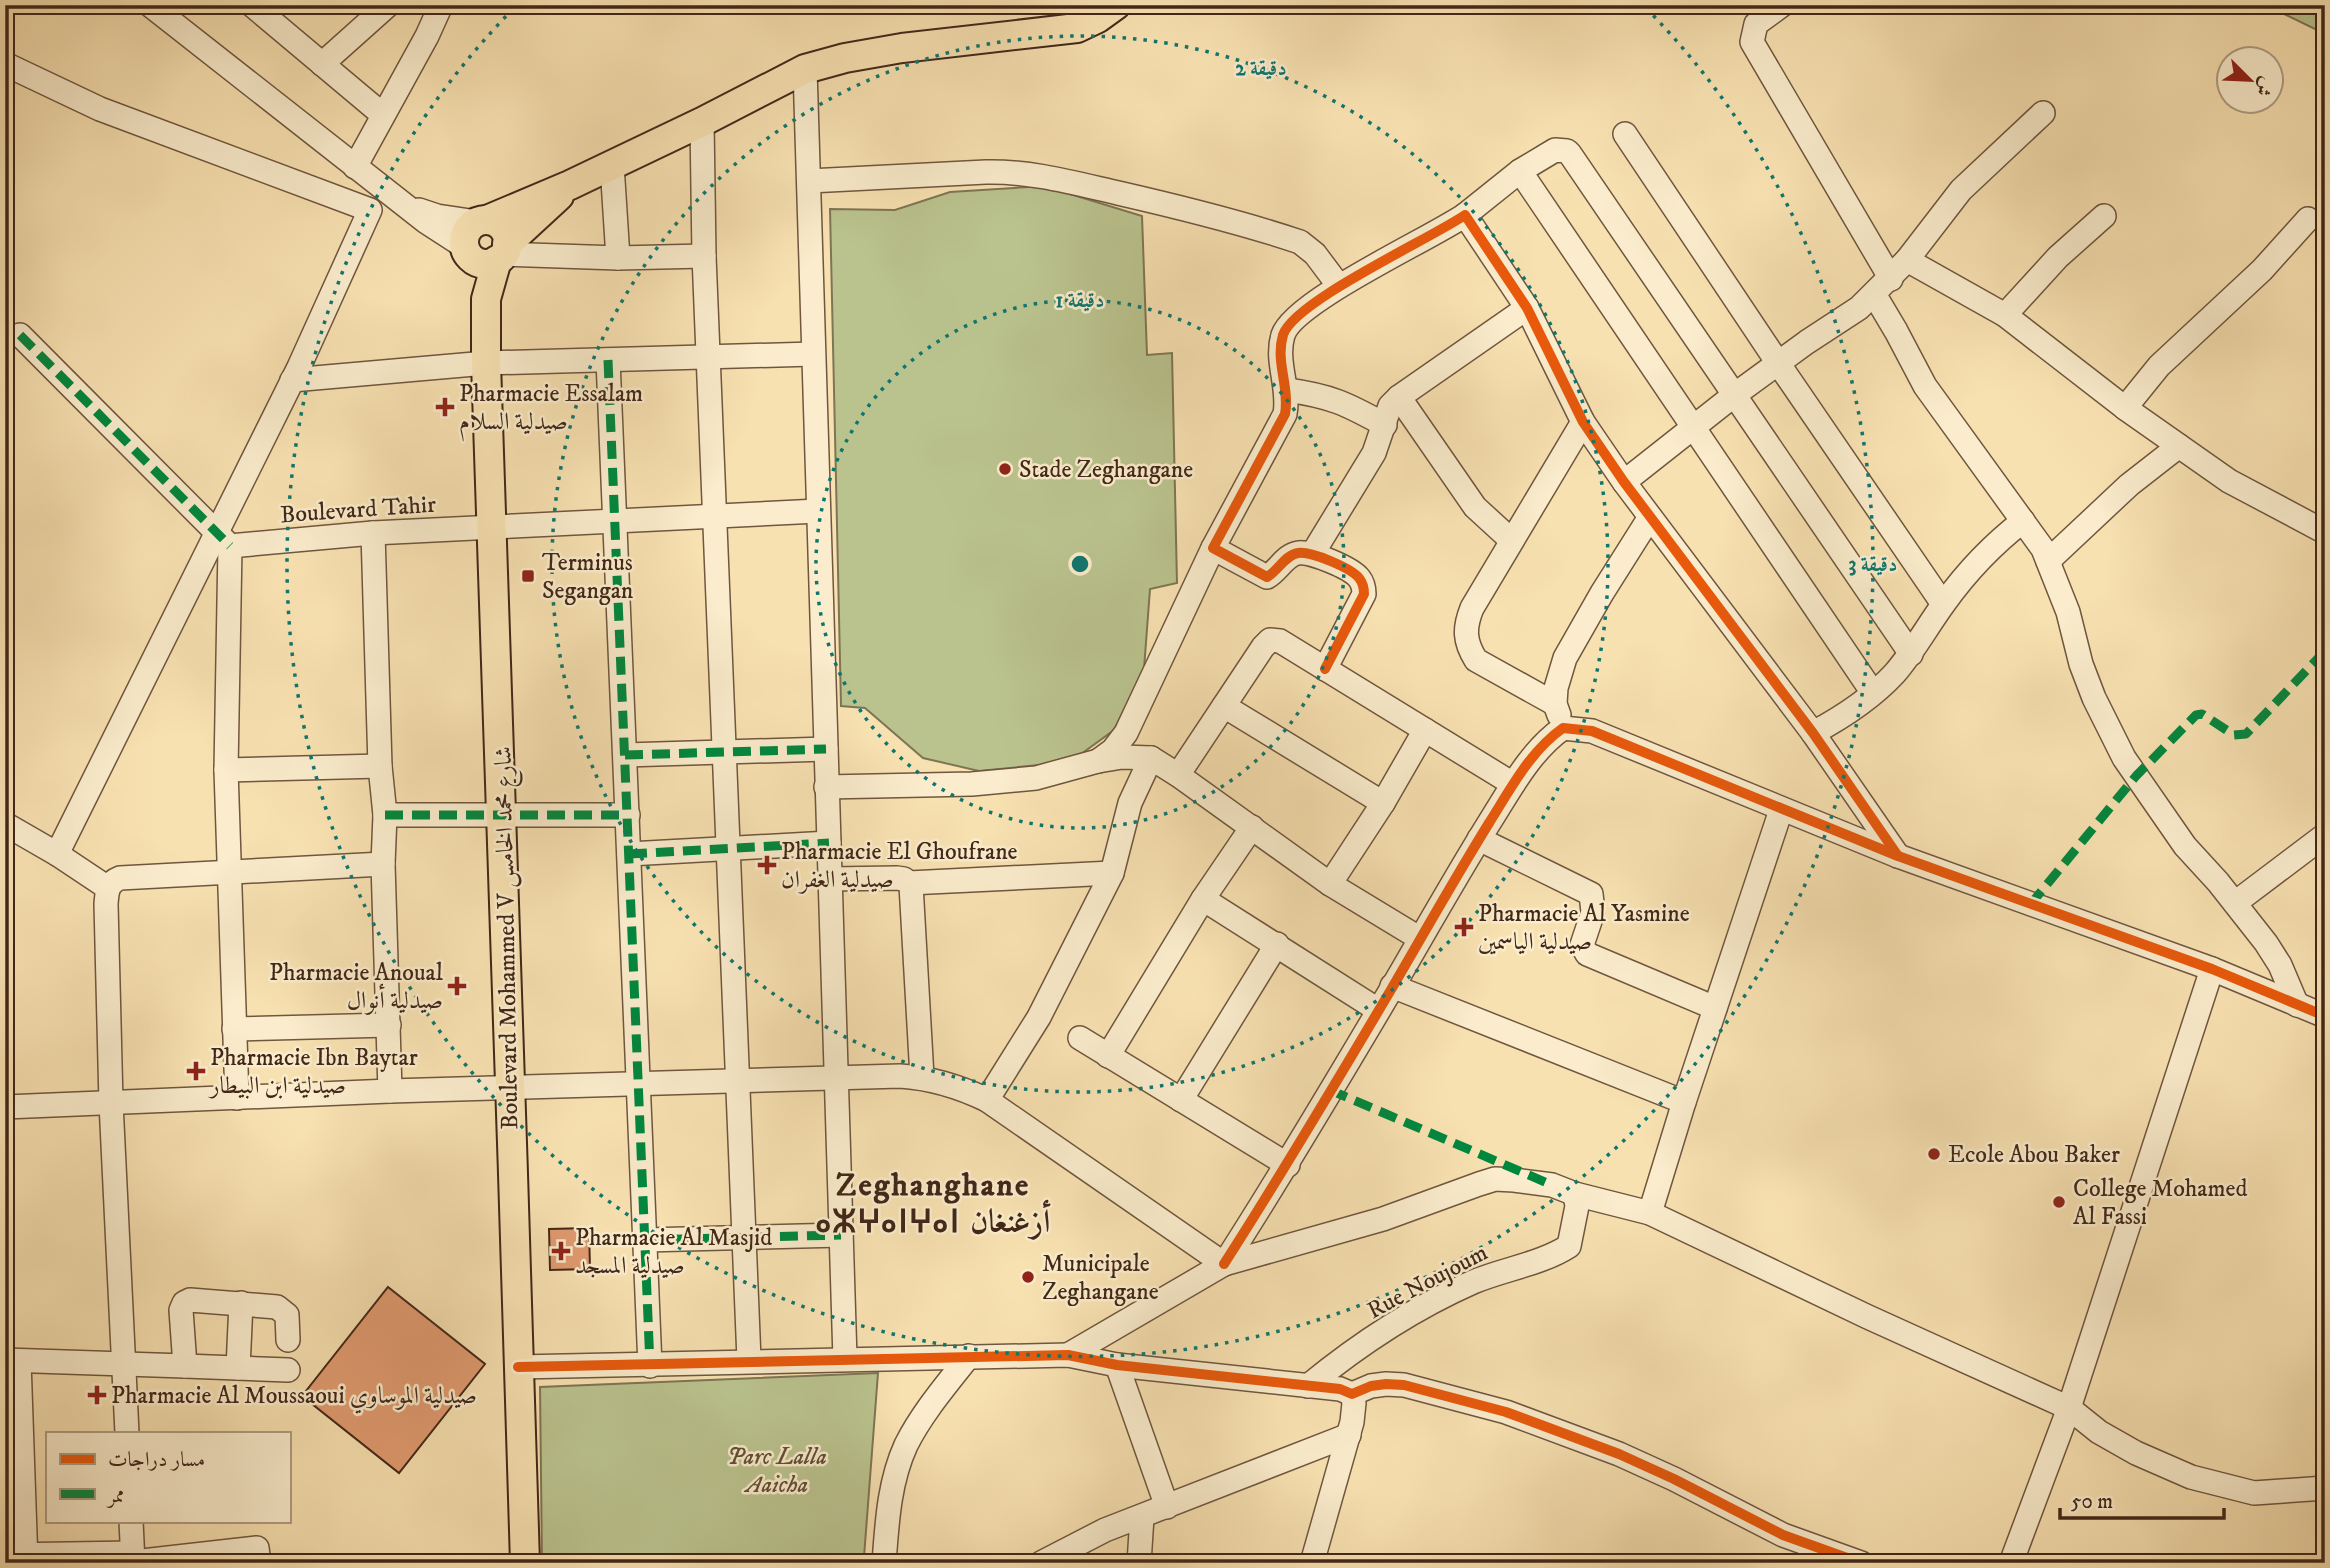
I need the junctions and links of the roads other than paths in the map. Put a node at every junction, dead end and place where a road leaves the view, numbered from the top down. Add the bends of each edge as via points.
1 (150, 5) edge
2 (253, 5) edge
3 (388, 5) edge
4 (441, 5) edge
5 (1116, 5) edge
6 (1782, 5) edge
7 (5, 64) edge
8 (322, 64) junction
9 (804, 69) junction
10 (2043, 113) dead end
11 (383, 115) junction
12 (702, 122) junction
13 (1625, 134) dead end
14 (612, 164) junction
15 (355, 167) junction
16 (1520, 171) junction
17 (808, 181) junction
18 (570, 185) junction
19 (382, 187) junction
20 (408, 207) junction
21 (370, 210) junction
22 (1465, 215) junction
23 (2104, 216) dead end
24 (2308, 219) dead end
25 (482, 221) junction
26 (490, 253) junction
27 (704, 256) junction
28 (618, 258) junction
29 (1907, 260) junction
30 (1891, 279) junction
31 (1339, 286) junction
32 (1874, 295) junction
33 (1527, 308) junction
34 (2005, 315) junction
35 (20, 335) dead end
36 (813, 355) junction
37 (708, 357) junction
38 (608, 360) junction
39 (486, 363) junction
40 (1778, 363) junction
41 (292, 380) junction
42 (1287, 390) junction
43 (1733, 396) junction
44 (1399, 397) junction
45 (2125, 408) junction
46 (1583, 422) junction
47 (1385, 425) junction
48 (1693, 428) junction
49 (2179, 446) junction
50 (1624, 482) junction
51 (818, 511) junction
52 (715, 516) junction
53 (1650, 517) junction
54 (615, 521) junction
55 (2023, 521) junction
56 (491, 526) junction
57 (2325, 532) edge
58 (373, 533) junction
59 (223, 539) junction
60 (1511, 540) junction
61 (1213, 548) junction
62 (1313, 554) junction
63 (2048, 561) junction
64 (1944, 604) junction
65 (1911, 654) junction
66 (1325, 668) junction
67 (1874, 693) junction
68 (1555, 704) junction
69 (1224, 706) junction
70 (1563, 728) junction
71 (1425, 730) junction
72 (1813, 733) junction
73 (826, 749) junction
74 (724, 752) junction
75 (625, 755) junction
76 (1151, 758) junction
77 (1098, 761) junction
78 (380, 765) junction
79 (226, 771) junction
80 (1178, 775) junction
81 (1513, 785) junction
82 (826, 787) junction
83 (1382, 803) junction
84 (1781, 810) junction
85 (503, 813) junction
86 (385, 815) junction
87 (628, 815) junction
88 (5, 824) edge
89 (1252, 827) junction
90 (2325, 835) edge
91 (1479, 839) junction
92 (829, 843) junction
93 (728, 849) junction
94 (57, 854) junction
95 (629, 854) junction
96 (1898, 856) junction
97 (383, 864) junction
98 (229, 872) junction
99 (1112, 873) junction
100 (830, 879) junction
101 (909, 883) junction
102 (1329, 884) junction
103 (108, 888) junction
104 (1203, 899) junction
105 (2235, 903) junction
106 (1419, 938) junction
107 (1277, 944) junction
108 (2213, 969) junction
109 (1392, 986) junction
110 (2297, 1005) junction
111 (1715, 1008) junction
112 (1378, 1010) junction
113 (2325, 1016) edge
114 (389, 1025) junction
115 (234, 1029) junction
116 (1080, 1038) dead end
117 (1108, 1056) junction
118 (922, 1077) junction
119 (836, 1078) junction
120 (738, 1082) junction
121 (639, 1085) junction
122 (509, 1089) junction
123 (390, 1091) junction
124 (237, 1098) junction
125 (988, 1100) junction
126 (1181, 1100) junction
127 (1684, 1102) junction
128 (111, 1103) junction
129 (5, 1107) edge
130 (1288, 1165) junction
131 (1575, 1194) junction
132 (1650, 1213) junction
133 (841, 1235) junction
134 (744, 1238) junction
135 (645, 1240) junction
136 (1224, 1264) junction
137 (241, 1303) junction
138 (288, 1340) dead end
139 (1068, 1355) junction
140 (968, 1356) junction
141 (845, 1359) junction
142 (12, 1360) edge
143 (749, 1360) junction
144 (123, 1364) junction
145 (1117, 1364) junction
146 (186, 1366) junction
147 (650, 1366) junction
148 (518, 1367) junction
149 (238, 1368) junction
150 (288, 1370) dead end
151 (1308, 1386) junction
152 (1352, 1394) junction
153 (2068, 1408) junction
154 (127, 1432) edge
155 (1349, 1435) junction
156 (2325, 1488) edge
157 (1167, 1507) junction
158 (1142, 1517) junction
159 (131, 1522) edge
160 (19, 1557) edge
161 (133, 1559) edge
162 (259, 1563) edge
163 (525, 1563) edge
164 (884, 1563) edge
165 (1041, 1563) edge
166 (1139, 1563) edge
167 (1312, 1563) edge
168 (1861, 1563) edge
169 (2011, 1563) edge

1 - 15 street
2 - 8 street
3 - 8 street
4 - 11 street
5 - 9 main road via 1077,28 877,52
6 - 30 street via 1756,24 1752,42
7 - 21 street via 100,109
8 - 11 street
9 - 12 main road
9 - 17 street
10 - 29 street via 1961,190
11 - 15 street
12 - 14 main road
12 - 27 street
13 - 40 street
14 - 18 main road
14 - 28 street
15 - 19 street
16 - 22 street
16 - 43 street via 1555,150 1570,154
16 - 48 street
17 - 31 street via 974,172 1036,175 1157,201 1300,242
17 - 36 street
18 - 25 main road
18 - 26 main road
19 - 20 street
19 - 21 street
20 - 25 street
20 - 26 street via 440,232
21 - 41 street
22 - 31 street
22 - 33 street
23 - 34 street via 2058,257
24 - 45 street via 2262,270 2159,366
25 - 26 main road via 503,228
25 - 26 main road via 466,232
26 - 28 street
26 - 39 main road, Boulevard Mohammed V شارع محمد الخامس via 476,278 485,314
27 - 28 street
27 - 37 street
29 - 30 street
29 - 34 street
30 - 32 street
31 - 42 street via 1285,330 1280,354
32 - 40 street
32 - 55 street via 1925,386
33 - 44 street
33 - 46 street
34 - 45 street
35 - 59 street
36 - 37 street
36 - 51 street
37 - 38 street
37 - 52 street
38 - 39 street
38 - 54 street
39 - 41 street
39 - 56 main road, Boulevard Mohammed V شارع محمد الخامس
40 - 43 street
40 - 64 street
41 - 59 street
42 - 47 street via 1343,402
42 - 61 street via 1284,414
43 - 48 street
43 - 65 street
44 - 47 street
44 - 60 street via 1475,507
45 - 49 street
46 - 50 street
46 - 60 street
47 - 62 street via 1374,453
48 - 50 street
48 - 67 street
49 - 57 street via 2229,481
49 - 63 street via 2129,485
50 - 53 street
51 - 52 street, Boulevard Tahir
51 - 73 street
52 - 54 street, Boulevard Tahir
52 - 74 street
53 - 68 street via 1565,658
53 - 72 street
54 - 56 street, Boulevard Tahir
54 - 75 street
55 - 63 street
55 - 64 street via 1980,558
56 - 58 street, Boulevard Tahir
56 - 85 main road, Boulevard Mohammed V شارع محمد الخامس
58 - 59 street, Boulevard Tahir
58 - 78 street
59 - 79 street
59 - 94 street
60 - 68 street via 1472,608 1465,637 1476,660
61 - 62 street via 1267,577 1289,556
61 - 77 street via 1126,733
62 - 66 street via 1358,576 1364,587 1360,604
63 - 105 street via 2094,698 2124,758 2185,846
64 - 65 street
65 - 67 street
66 - 69 street via 1270,640
66 - 71 street
67 - 72 street
68 - 70 street
69 - 80 street
69 - 83 street
70 - 81 street
70 - 84 street via 1591,731
71 - 81 street
71 - 83 street
72 - 96 street
73 - 74 street
73 - 82 street
74 - 75 street
74 - 93 street
75 - 87 street
76 - 77 street
76 - 80 street
76 - 99 street via 1130,803
77 - 82 street via 1037,778
78 - 79 street
78 - 86 street
79 - 98 street
80 - 89 street
81 - 91 street
82 - 92 street
83 - 102 street
84 - 96 street
84 - 111 street
85 - 86 street
85 - 87 street
85 - 122 main road, Boulevard Mohammed V شارع محمد الخامس
86 - 97 street
87 - 95 street
88 - 94 street
89 - 102 street
89 - 104 street
90 - 105 street
91 - 106 street
91 - 111 street via 1591,894 1593,912 1581,945 1587,954
92 - 93 street
92 - 100 street
93 - 95 street
93 - 120 street
94 - 103 street
95 - 121 street
96 - 108 street
97 - 98 street
97 - 114 street
98 - 103 street via 120,877
98 - 115 street
99 - 101 street
99 - 125 street via 1039,1017
100 - 101 street via 897,878
100 - 119 street
101 - 118 street via 913,890
102 - 106 street
103 - 128 street
104 - 107 street
104 - 117 street
105 - 110 street via 2280,965
106 - 109 street
107 - 112 street
107 - 126 street
108 - 110 street
108 - 153 street
109 - 112 street
109 - 127 street
110 - 113 street
111 - 127 street
112 - 130 street
114 - 115 street
114 - 123 street
115 - 124 street
116 - 117 street
117 - 126 street
118 - 119 street
118 - 125 street via 957,1085
119 - 120 street
119 - 133 street
120 - 121 street
120 - 134 street
121 - 122 street
121 - 135 street
122 - 123 street
122 - 148 main road, Boulevard Mohammed V شارع محمد الخامس
123 - 124 street
124 - 128 street
125 - 136 street
126 - 130 street
127 - 132 street
128 - 129 street
128 - 144 street
130 - 136 street
131 - 132 street
131 - 136 street via 1552,1185 1496,1179 1383,1219
131 - 151 street, Rue Noujoum via 1569,1246 1436,1301 1347,1355
132 - 153 street
133 - 134 street
133 - 141 street
134 - 135 street
134 - 143 street
135 - 147 street
136 - 139 street
137 - 138 street via 283,1310
137 - 146 street via 184,1303
137 - 149 street
139 - 140 street
139 - 145 street
140 - 141 street
140 - 164 street via 906,1445 892,1486
141 - 143 street
142 - 144 street
142 - 160 street
143 - 147 street
144 - 146 street
144 - 154 street
145 - 151 street
145 - 157 street
146 - 149 street
147 - 148 street
148 - 163 main road, Boulevard Mohammed V شارع محمد الخامس
149 - 150 street
151 - 152 street
152 - 155 street
152 - 168 street via 1371,1386 1405,1385 1506,1412 1619,1454 1783,1535
153 - 156 street via 2136,1454 2191,1477 2254,1493
153 - 169 street
155 - 157 street
155 - 167 street
157 - 158 street
158 - 165 street via 1105,1530
158 - 166 street
159 - 161 street
160 - 161 street
161 - 162 street via 257,1548

